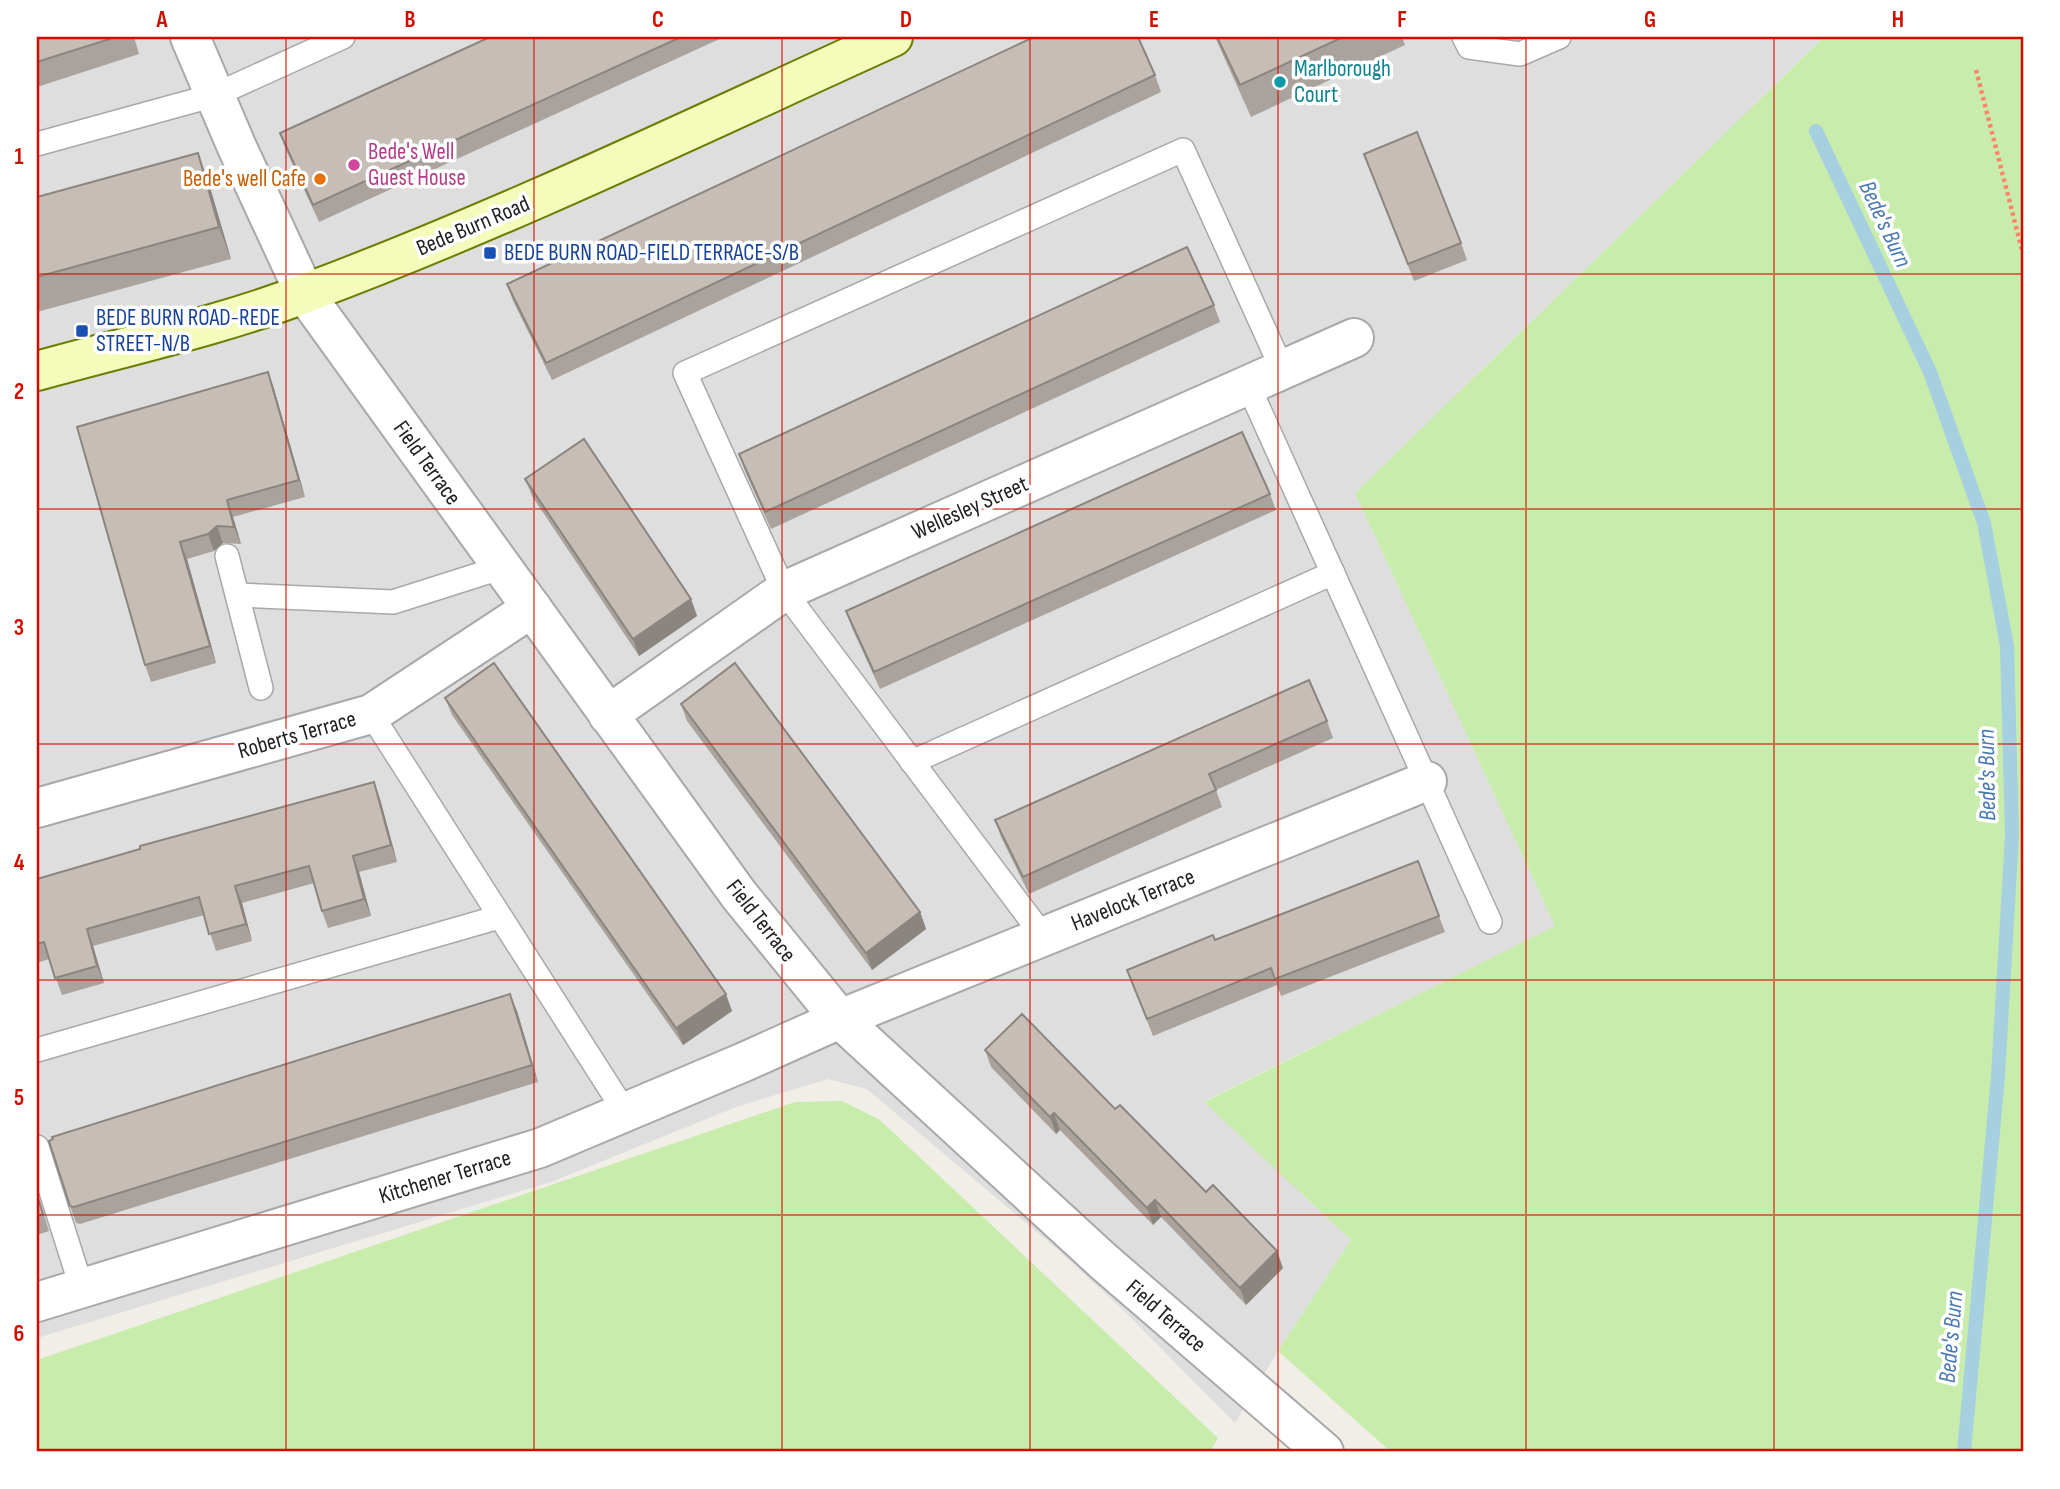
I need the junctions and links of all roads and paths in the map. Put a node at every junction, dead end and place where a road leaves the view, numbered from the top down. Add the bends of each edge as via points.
1 (190, 37) edge
2 (343, 37) edge
3 (893, 37) edge
4 (1464, 37) edge
5 (1559, 37) edge
6 (1976, 70) dead end
7 (215, 95) junction
8 (37, 144) edge
9 (2023, 254) edge
10 (304, 294) junction
11 (1354, 338) dead end
12 (1282, 369) junction
13 (37, 370) edge
14 (1248, 385) junction
15 (227, 556) dead end
16 (503, 567) junction
17 (1333, 573) junction
18 (784, 591) junction
19 (239, 595) junction
20 (533, 608) junction
21 (261, 688) dead end
22 (371, 714) junction
23 (608, 715) junction
24 (912, 762) junction
25 (1427, 781) junction
26 (37, 808) edge
27 (499, 917) junction
28 (1490, 922) dead end
29 (1043, 936) junction
30 (840, 1019) junction
31 (37, 1050) edge
32 (625, 1112) junction
33 (37, 1147) edge
34 (82, 1289) junction
35 (37, 1302) edge
36 (1324, 1452) edge

1 - 7 street, Field Terrace
2 - 7 lane
3 - 10 main road, Bede Burn Road via 488,222
4 - 5 lane via 1469,47 1520,54
6 - 9 path
7 - 8 lane
7 - 10 street, Field Terrace
10 - 13 main road, Bede Burn Road via 230,319
10 - 16 street, Field Terrace
11 - 12 street, Wellesley Street
12 - 14 street, Wellesley Street
12 - 18 lane via 1183,150 685,373
14 - 17 lane
14 - 18 street, Wellesley Street
15 - 19 lane
16 - 19 lane via 393,602
16 - 20 street, Field Terrace
17 - 24 lane
17 - 25 lane
18 - 23 street, Wellesley Street
18 - 24 lane
19 - 21 lane
20 - 22 street, Roberts Terrace
20 - 23 street, Field Terrace
22 - 26 street, Roberts Terrace
22 - 27 lane
23 - 30 street, Field Terrace via 739,895
24 - 29 lane
25 - 28 lane
25 - 29 street, Havelock Terrace
27 - 31 lane
27 - 32 lane
29 - 30 street, Havelock Terrace
30 - 32 street, Kitchener Terrace
30 - 36 street, Field Terrace via 1102,1261
32 - 34 street, Kitchener Terrace via 540,1148
33 - 34 lane
34 - 35 street, Kitchener Terrace

